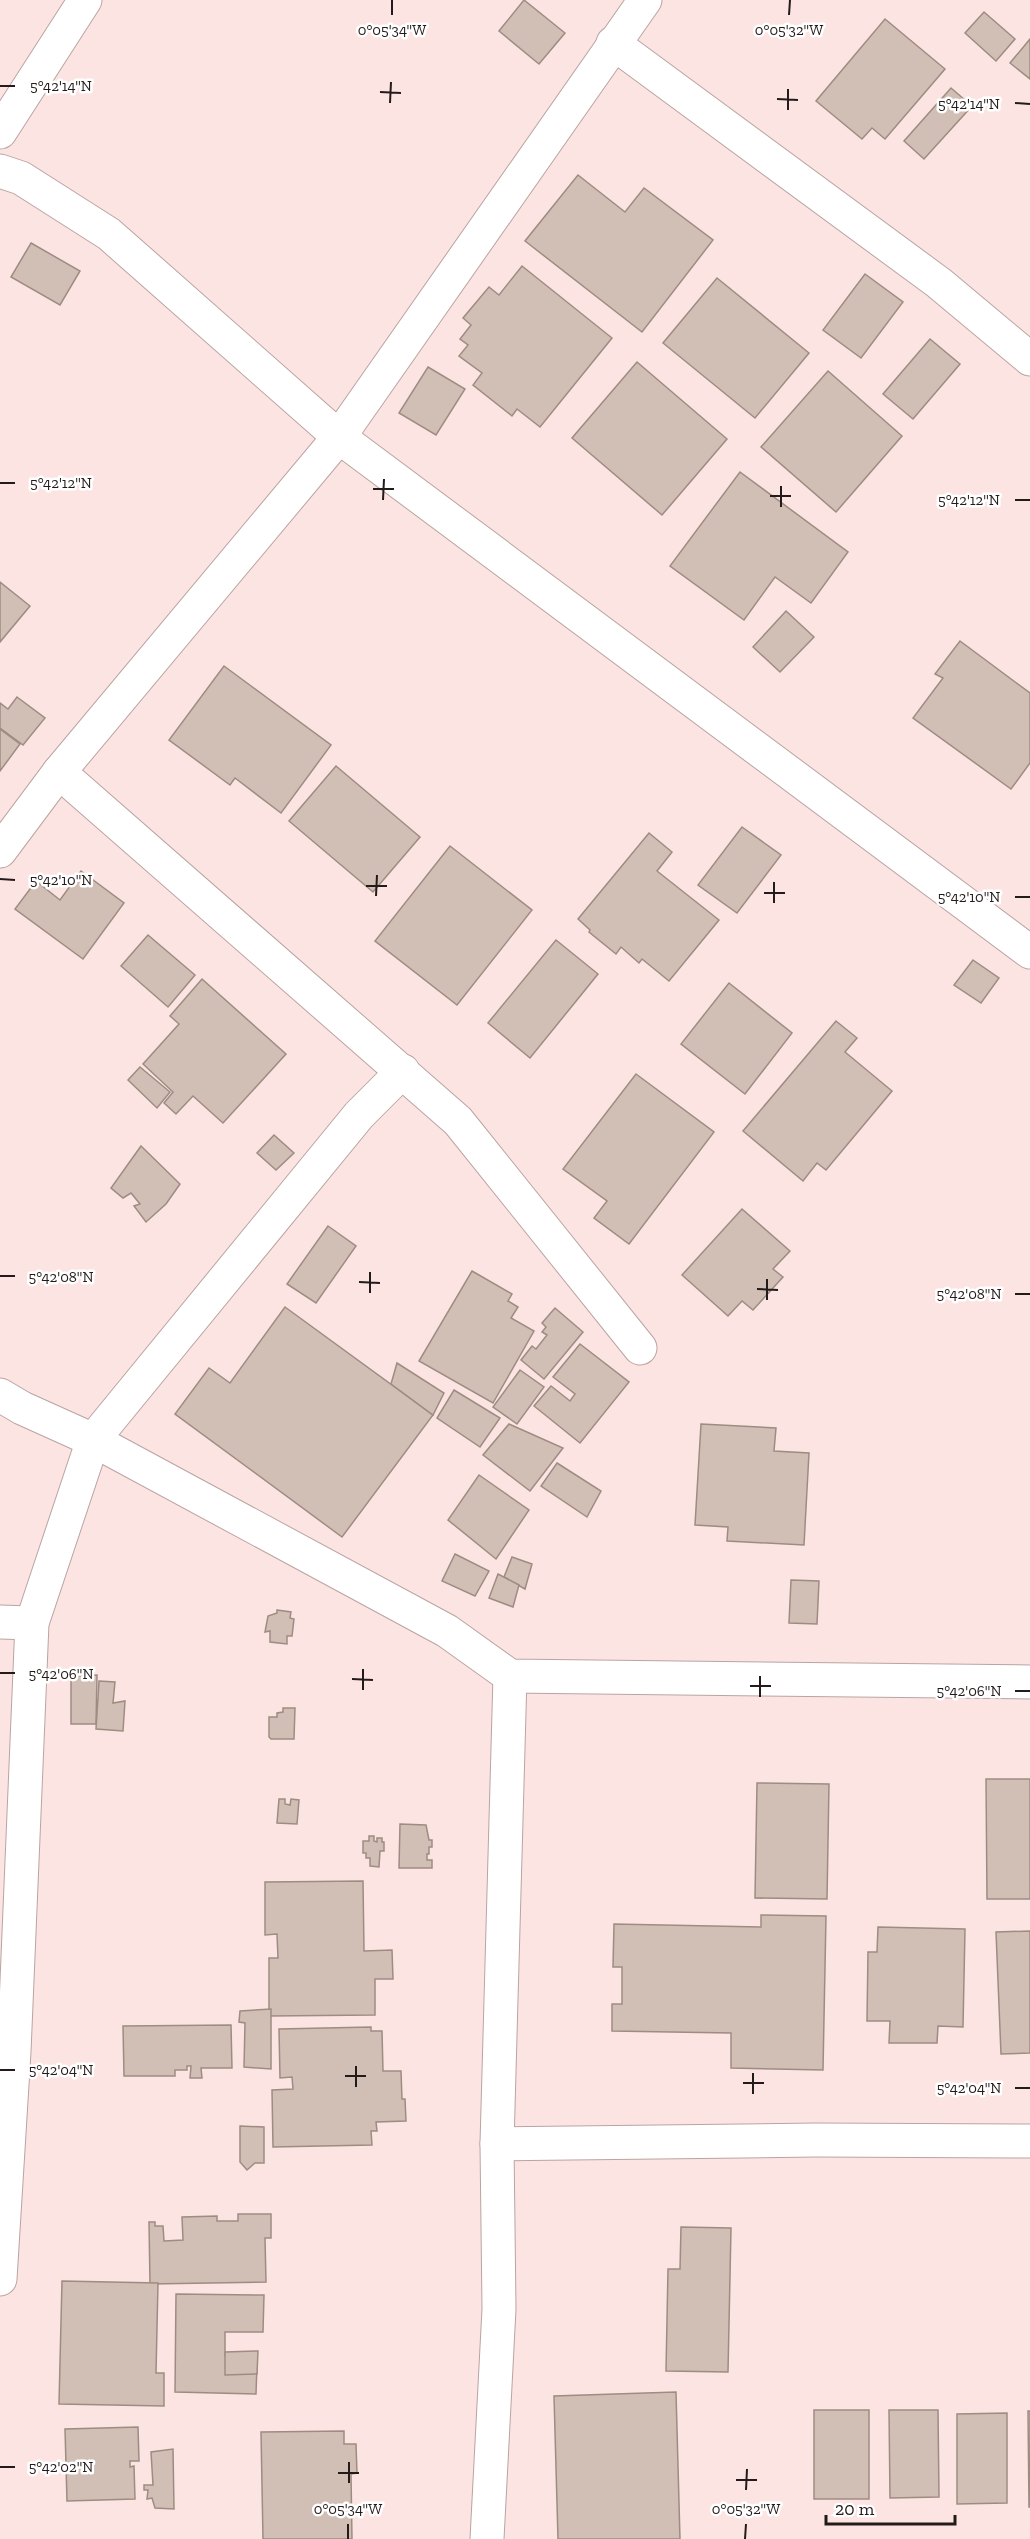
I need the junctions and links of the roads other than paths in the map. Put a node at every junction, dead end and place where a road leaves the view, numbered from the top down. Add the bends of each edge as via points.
1 (85, 0) edge
2 (645, 0) edge
3 (613, 43) junction
4 (0, 132) edge
5 (0, 171) edge
6 (1030, 359) edge
7 (339, 436) junction
8 (59, 772) junction
9 (0, 850) edge
10 (1030, 952) edge
11 (403, 1071) junction
12 (640, 1348) dead end
13 (0, 1395) edge
14 (93, 1440) junction
15 (16, 1623) edge
16 (510, 1676) junction
17 (1030, 1682) edge
18 (5, 2109) edge
19 (1030, 2141) edge
20 (497, 2144) junction
21 (0, 2279) edge
22 (487, 2539) edge

1 - 4 street
2 - 3 street
3 - 6 street via 939,283
3 - 7 street
5 - 7 street via 21,178 109,234
7 - 8 street
7 - 10 street
8 - 9 street
8 - 11 street
11 - 12 street via 458,1122
11 - 14 street via 359,1115
13 - 14 street
14 - 15 street
14 - 16 street via 447,1631
15 - 18 street
16 - 17 street
16 - 20 street
18 - 21 street
19 - 20 street
20 - 22 street via 499,2309

